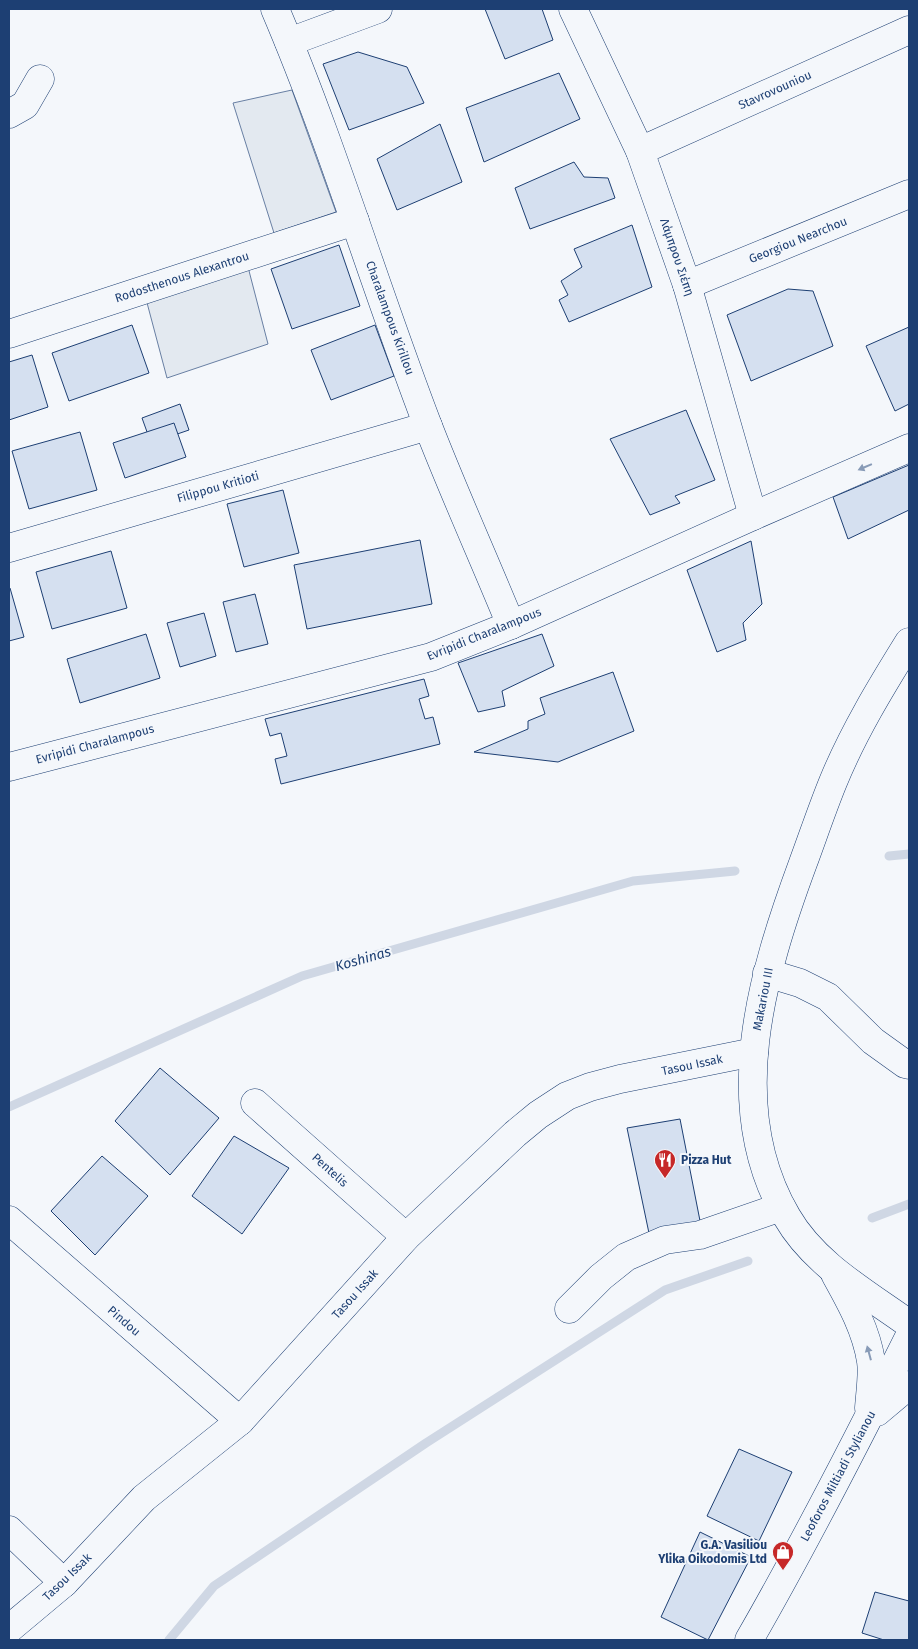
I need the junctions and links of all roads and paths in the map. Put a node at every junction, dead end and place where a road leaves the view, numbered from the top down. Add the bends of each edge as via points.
1 (275, 9) edge
2 (378, 9) edge
3 (573, 9) edge
4 (909, 30) edge
5 (289, 42) junction
6 (40, 79) dead end
7 (9, 114) edge
8 (640, 151) junction
9 (909, 194) edge
10 (355, 221) junction
11 (687, 285) junction
12 (9, 334) edge
13 (428, 426) junction
14 (909, 448) edge
15 (752, 516) junction
16 (9, 548) edge
17 (511, 625) junction
18 (909, 642) edge
19 (9, 767) edge
20 (767, 973) junction
21 (754, 1052) junction
22 (909, 1065) edge
23 (255, 1103) dead end
24 (781, 1207) junction
25 (9, 1220) edge
26 (406, 1237) junction
27 (831, 1268) junction
28 (569, 1309) dead end
29 (909, 1324) edge
30 (909, 1337) edge
31 (909, 1385) edge
32 (868, 1419) junction
33 (240, 1421) junction
34 (9, 1530) edge
35 (64, 1583) junction
36 (9, 1629) edge
37 (749, 1640) edge

1 - 5 street, Charalampous Kirillou
2 - 5 street
3 - 8 street, Λάμπρου Σιέπη
4 - 8 street, Stavrovouniou
5 - 10 street, Charalampous Kirillou
6 - 7 street via 25,105
8 - 11 street, Λάμπρου Σιέπη
9 - 11 street, Georgiou Nearchou
10 - 12 street, Rodosthenous Alexantrou
10 - 13 street, Charalampous Kirillou
11 - 15 street, Λάμπρου Σιέπη
13 - 16 street, Filippou Kritioti
13 - 17 street, Charalampous Kirillou
14 -> 15 street, Evripidi Charalampous
15 - 17 street, Evripidi Charalampous
17 - 19 street, Evripidi Charalampous via 431,657
18 - 20 street, Makariou III via 861,724 834,781 792,892
20 - 21 street, Makariou III
20 - 22 street via 800,983 828,997 874,1041
21 - 24 street, Makariou III via 752,1103 756,1132 772,1189
21 - 26 street, Tasou Issak via 590,1087 567,1096 515,1134
23 - 26 street, Pentelis
24 - 27 street, Makariou III via 808,1245
24 - 28 street via 700,1235 665,1240 626,1257
25 - 33 street, Pindou
26 - 33 street, Tasou Issak
27 - 29 street, Makariou III
32 -> 27 street via 871,1362 852,1304
30 - 32 street, Leoforos Miltiadi Stylianou
31 - 32 street
32 - 37 street, Leoforos Miltiadi Stylianou
33 - 35 street, Tasou Issak via 144,1498
34 - 35 street
35 - 36 street, Tasou Issak

